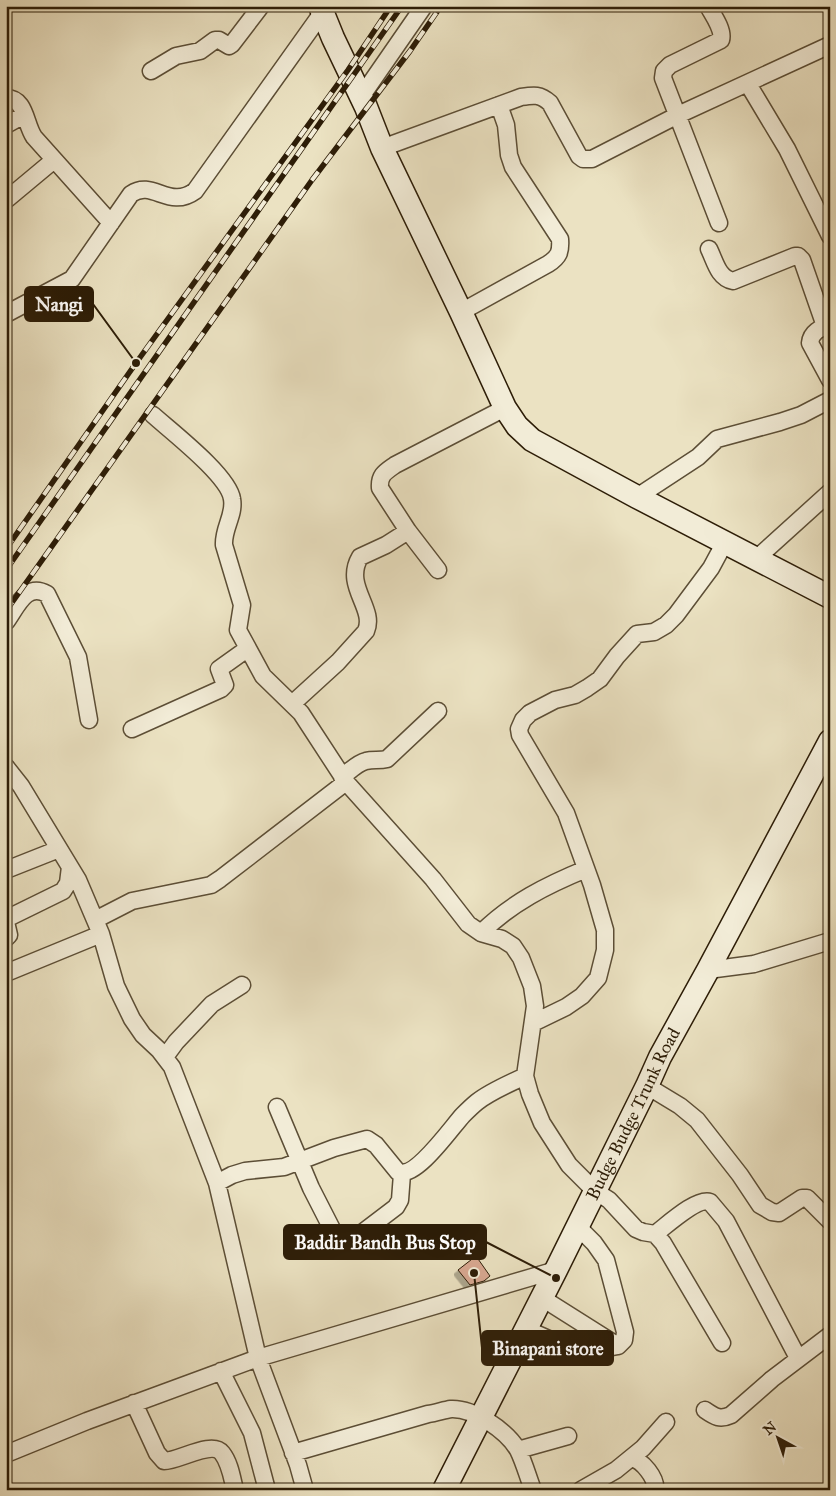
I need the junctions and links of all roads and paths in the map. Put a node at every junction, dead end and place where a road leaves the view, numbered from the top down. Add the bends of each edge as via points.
1 (261, 6) edge
2 (424, 6) edge
3 (708, 6) edge
4 (321, 10) edge
5 (830, 45) edge
6 (151, 71) dead end
7 (748, 84) junction
8 (361, 97) junction
9 (6, 98) edge
10 (499, 105) junction
11 (24, 115) junction
12 (678, 115) junction
13 (6, 125) edge
14 (382, 148) junction
15 (54, 160) junction
16 (6, 200) edge
17 (111, 223) junction
18 (719, 223) dead end
19 (830, 236) edge
20 (710, 249) dead end
21 (461, 312) junction
22 (6, 314) edge
23 (828, 326) edge
24 (830, 380) edge
25 (830, 400) edge
26 (506, 408) junction
27 (153, 415) dead end
28 (830, 492) edge
29 (637, 497) junction
30 (408, 530) junction
31 (725, 542) junction
32 (756, 559) junction
33 (438, 570) dead end
34 (830, 598) edge
35 (6, 622) edge
36 (247, 649) junction
37 (292, 704) junction
38 (438, 711) dead end
39 (88, 720) dead end
40 (132, 729) dead end
41 (827, 753) edge
42 (7, 769) edge
43 (344, 780) junction
44 (59, 849) junction
45 (70, 867) junction
46 (586, 869) junction
47 (6, 870) edge
48 (6, 922) edge
49 (98, 927) junction
50 (481, 933) junction
51 (6, 938) edge
52 (830, 941) edge
53 (708, 970) junction
54 (6, 973) edge
55 (242, 986) dead end
56 (533, 1023) junction
57 (165, 1057) junction
58 (525, 1076) junction
59 (648, 1086) junction
60 (277, 1106) dead end
61 (300, 1161) junction
62 (402, 1174) junction
63 (217, 1183) junction
64 (595, 1190) junction
65 (830, 1221) edge
66 (577, 1226) junction
67 (655, 1234) junction
68 (556, 1270) junction
69 (542, 1298) junction
70 (526, 1329) junction
71 (830, 1335) edge
72 (722, 1344) dead end
73 (618, 1346) junction
74 (258, 1358) junction
75 (798, 1358) junction
76 (221, 1371) junction
77 (134, 1403) junction
78 (705, 1410) dead end
79 (480, 1418) junction
80 (666, 1422) dead end
81 (568, 1436) dead end
82 (518, 1450) junction
83 (294, 1453) junction
84 (6, 1454) edge
85 (631, 1458) junction
86 (235, 1490) edge
87 (267, 1490) edge
88 (305, 1490) edge
89 (444, 1490) edge
90 (533, 1490) edge
91 (581, 1490) edge
92 (655, 1490) edge

1 - 6 street via 229,46 215,40 200,51 176,56
2 - 8 street
3 - 12 street via 721,32 721,40 664,71 663,78
4 - 8 main road
4 - 17 street via 195,191 187,197 174,199 138,190 131,194
5 - 7 street
7 - 12 street
7 - 19 street via 787,149
8 - 14 main road
9 - 11 street via 18,102
10 - 12 street via 532,95 544,97 579,156 586,160
10 - 14 street
10 - 21 street via 514,167 560,239 561,249 558,258
11 - 13 street
11 - 15 street via 28,129
12 - 18 street
14 - 21 main road
15 - 16 street
15 - 17 street
17 - 22 street via 72,279
20 - 23 street via 721,276 733,281 798,256
21 - 26 main road
23 - 24 street via 816,332 810,343
25 - 29 street via 794,417 717,439 698,457
26 - 29 main road via 516,426 532,440
26 - 30 street via 383,474 380,488
27 - 36 street via 215,471 230,490 233,505 224,545 242,605 238,630
28 - 32 street
29 - 31 main road
30 - 33 street
30 - 37 street via 386,546 360,557 355,579 369,624 338,662
31 - 32 main road
31 - 46 street via 711,568 666,625 654,632 637,634 600,680 575,695 555,700 530,713 519,729 566,813
32 - 34 main road
35 - 39 street via 26,594 40,590 47,594 78,657
36 - 37 street via 271,686
36 - 40 street via 219,669 224,682 221,689
37 - 43 street
38 - 43 street via 386,759 359,764
41 - 53 main road, Budge Budge Trunk Road
42 - 44 street
43 - 49 street via 211,885 132,901
43 - 50 street via 433,879 468,924
44 - 45 street
44 - 47 street
45 - 48 street via 68,883 63,891
45 - 49 street
46 - 50 street via 548,885 508,909
46 - 56 street via 605,930 605,950 598,978 582,996
48 - 51 street via 9,935
49 - 54 street
49 - 57 street via 122,1002 143,1035
50 - 56 street via 502,939 513,946 521,958 532,986
52 - 53 street via 754,964
53 - 59 main road, Budge Budge Trunk Road via 660,1057
55 - 57 street via 212,1004
56 - 58 street
57 - 63 street via 172,1067
58 - 62 street via 479,1101 417,1165
58 - 64 street via 542,1123 570,1165
59 - 64 main road, Budge Budge Trunk Road
59 - 65 street via 697,1120 760,1206 779,1213 807,1198
60 - 61 street
61 - 62 street via 367,1139
61 - 62 street via 334,1233 345,1243 396,1207 400,1200
61 - 63 street via 284,1167 245,1171
63 - 74 street
64 - 66 main road, Budge Budge Trunk Road
64 - 67 street via 636,1229
66 - 68 main road, Budge Budge Trunk Road
66 - 73 street via 606,1260 625,1332 624,1340
67 - 72 street via 677,1265
67 - 75 street via 692,1207 710,1202 726,1221
68 - 69 main road, Budge Budge Trunk Road
68 - 74 street
69 - 70 main road, Budge Budge Trunk Road
69 - 73 street
70 - 73 street via 580,1353
70 - 79 main road, Budge Budge Trunk Road
71 - 75 street
74 - 76 street
74 - 83 street
75 - 78 street via 731,1416 716,1417
76 - 77 street
76 - 87 street via 252,1432
77 - 84 street
77 - 86 street via 157,1453 164,1461 216,1448 227,1462
79 - 82 street via 495,1425
79 - 83 street via 451,1409
79 - 89 main road, Budge Budge Trunk Road
80 - 85 street
81 - 82 street
82 - 90 street
83 - 88 street
85 - 91 street
85 - 92 street via 638,1459 648,1471

